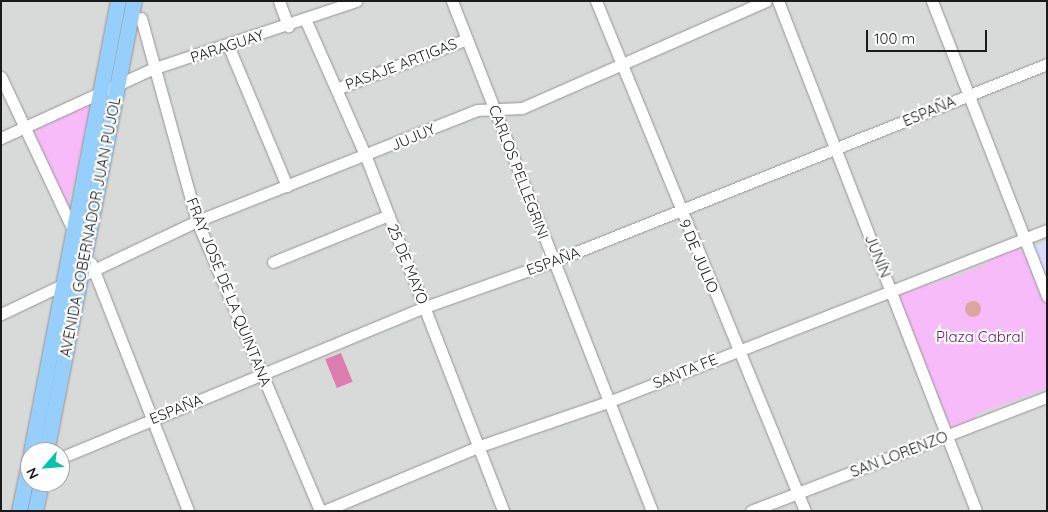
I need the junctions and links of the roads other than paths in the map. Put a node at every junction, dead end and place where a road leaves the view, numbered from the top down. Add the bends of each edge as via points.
1 (118, 1) edge
2 (134, 1) edge
3 (279, 1) edge
4 (356, 1) edge
5 (452, 1) edge
6 (596, 1) edge
7 (766, 1) edge
8 (778, 1) edge
9 (932, 1) edge
10 (141, 18) dead end
11 (306, 21) junction
12 (288, 26) junction
13 (467, 39) junction
14 (228, 46) junction
15 (1047, 64) edge
16 (622, 66) junction
17 (152, 69) junction
18 (1, 77) edge
19 (336, 89) junction
20 (108, 91) junction
21 (968, 94) junction
22 (496, 112) junction
23 (23, 128) junction
24 (1, 138) edge
25 (836, 150) junction
26 (366, 157) junction
27 (287, 186) junction
28 (680, 212) junction
29 (389, 215) junction
30 (197, 221) junction
31 (1047, 230) edge
32 (74, 232) junction
33 (1026, 238) junction
34 (85, 247) junction
35 (554, 261) junction
36 (274, 262) dead end
37 (93, 269) junction
38 (79, 277) junction
39 (63, 285) junction
40 (890, 288) junction
41 (1047, 296) edge
42 (425, 307) junction
43 (1, 314) edge
44 (738, 350) junction
45 (262, 373) junction
46 (1047, 397) edge
47 (608, 402) junction
48 (154, 418) junction
49 (947, 435) junction
50 (33, 442) edge
51 (48, 442) edge
52 (480, 446) junction
53 (70, 454) edge
54 (23, 492) edge
55 (39, 492) edge
56 (798, 493) junction
57 (19, 511) edge
58 (35, 511) edge
59 (188, 511) edge
60 (320, 511) edge
61 (324, 511) edge
62 (503, 511) edge
63 (652, 511) edge
64 (751, 511) edge
65 (805, 511) edge
66 (976, 511) edge

1 - 20 main road, AVENIDA GOBERNADOR JUAN PUJOL via 105,67
2 - 20 main road, AVENIDA GOBERNADOR JUAN PUJOL
3 - 12 street
4 - 11 street, PARAGUAY
5 - 13 street, CARLOS PELLEGRINI
6 - 16 street, 9 DE JULIO
7 - 16 street, JUJUY
8 - 25 street, JUNÍN
9 - 21 street
10 - 17 street, FRAY JOSÉ DE LA QUINTANA
11 - 12 street, PARAGUAY
11 - 19 street, 25 DE MAYO
12 - 14 street, PARAGUAY
13 - 19 street, PASAJE ARTIGAS
13 - 22 street, CARLOS PELLEGRINI
14 - 17 street, PARAGUAY
14 - 27 street
15 - 21 street, ESPAÑA
16 - 22 street, JUJUY via 522,108
16 - 28 street, 9 DE JULIO
17 - 20 street, PARAGUAY
17 - 30 street, FRAY JOSÉ DE LA QUINTANA
18 - 23 street
19 - 26 street, 25 DE MAYO
20 - 23 street, PARAGUAY
20 - 32 main road, AVENIDA GOBERNADOR JUAN PUJOL
20 - 34 main road, AVENIDA GOBERNADOR JUAN PUJOL
21 - 25 street, ESPAÑA
21 - 33 street
22 - 26 street, JUJUY via 477,110
22 - 35 street, CARLOS PELLEGRINI
23 - 24 street, PARAGUAY
23 - 32 street
25 - 28 street, ESPAÑA
25 - 40 street, JUNÍN
26 - 27 street, JUJUY
26 - 29 street, 25 DE MAYO
27 - 30 street, JUJUY
28 - 35 street, ESPAÑA
28 - 44 street, 9 DE JULIO
29 - 36 street
29 - 42 street, 25 DE MAYO
30 - 37 street, JUJUY
30 - 45 street, FRAY JOSÉ DE LA QUINTANA
31 - 33 street, SANTA FE
32 - 34 street
32 - 39 main road, AVENIDA GOBERNADOR JUAN PUJOL
33 - 40 street, SANTA FE
33 - 41 street
34 - 37 street
34 - 38 main road, AVENIDA GOBERNADOR JUAN PUJOL
35 - 42 street, ESPAÑA
35 - 47 street, CARLOS PELLEGRINI
37 - 38 street, JUJUY
37 - 48 street
38 - 39 street, JUJUY
38 - 51 main road, AVENIDA GOBERNADOR JUAN PUJOL
39 - 43 street, JUJUY
39 - 50 main road, AVENIDA GOBERNADOR JUAN PUJOL
40 - 44 street, SANTA FE
40 - 49 street, JUNÍN
42 - 45 street, ESPAÑA
42 - 52 street, 25 DE MAYO
44 - 47 street, SANTA FE
44 - 56 street, 9 DE JULIO
45 - 48 street, ESPAÑA
45 - 60 street, FRAY JOSÉ DE LA QUINTANA
46 - 49 street, SAN LORENZO
47 - 52 street, SANTA FE
47 - 63 street, CARLOS PELLEGRINI
48 - 53 street, ESPAÑA
48 - 59 street
49 - 56 street, SAN LORENZO
49 - 66 street, JUNÍN
52 - 61 street, SANTA FE
52 - 62 street, 25 DE MAYO
54 - 57 main road
55 - 58 main road
56 - 64 street, SAN LORENZO
56 - 65 street, 9 DE JULIO

